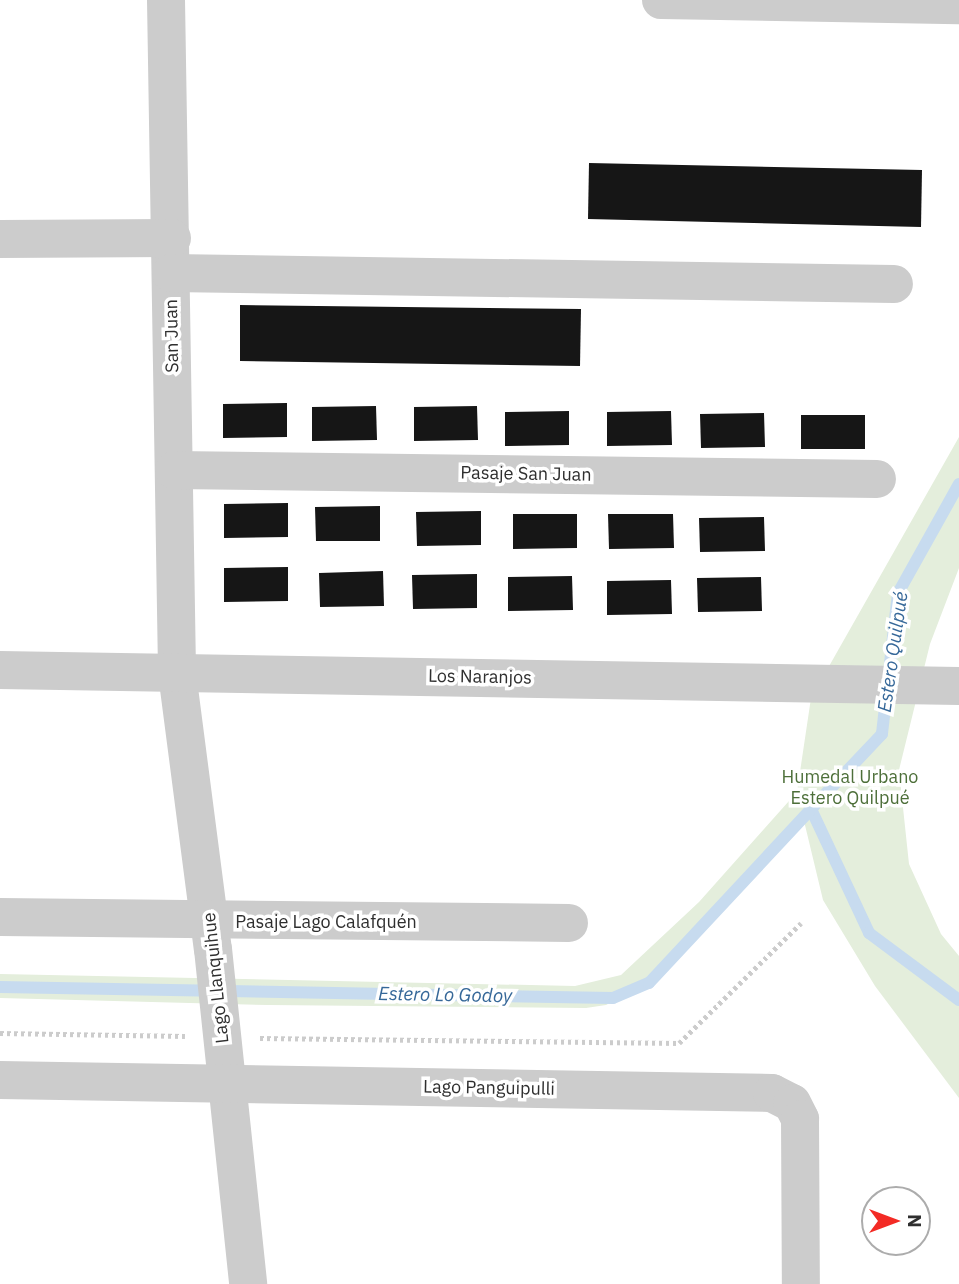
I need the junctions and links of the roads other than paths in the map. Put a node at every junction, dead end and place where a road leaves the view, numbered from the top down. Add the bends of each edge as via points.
1 (166, 0) edge
2 (661, 0) edge
3 (959, 5) edge
4 (0, 239) edge
5 (172, 256) junction
6 (894, 284) dead end
7 (174, 470) junction
8 (877, 479) dead end
9 (0, 670) edge
10 (177, 673) junction
11 (959, 685) edge
12 (0, 918) edge
13 (569, 923) dead end
14 (211, 935) junction
15 (0, 1080) edge
16 (228, 1084) junction
17 (248, 1284) edge
18 (801, 1284) edge

1 - 5 street, San Juan
2 - 3 street
4 - 5 street
5 - 6 street
5 - 7 street, San Juan
7 - 8 street, Pasaje San Juan
7 - 10 street, San Juan
9 - 10 street, Los Naranjos
10 - 11 street, Los Naranjos
10 - 14 street, Lago Llanquihue
12 - 14 street, Pasaje Lago Calafquén
13 - 14 street, Pasaje Lago Calafquén
14 - 16 street, Lago Llanquihue
15 - 16 street, Lago Panguipulli
16 - 17 street, Lago Llanquihue
16 - 18 street, Lago Panguipulli via 772,1093 792,1103 800,1119

